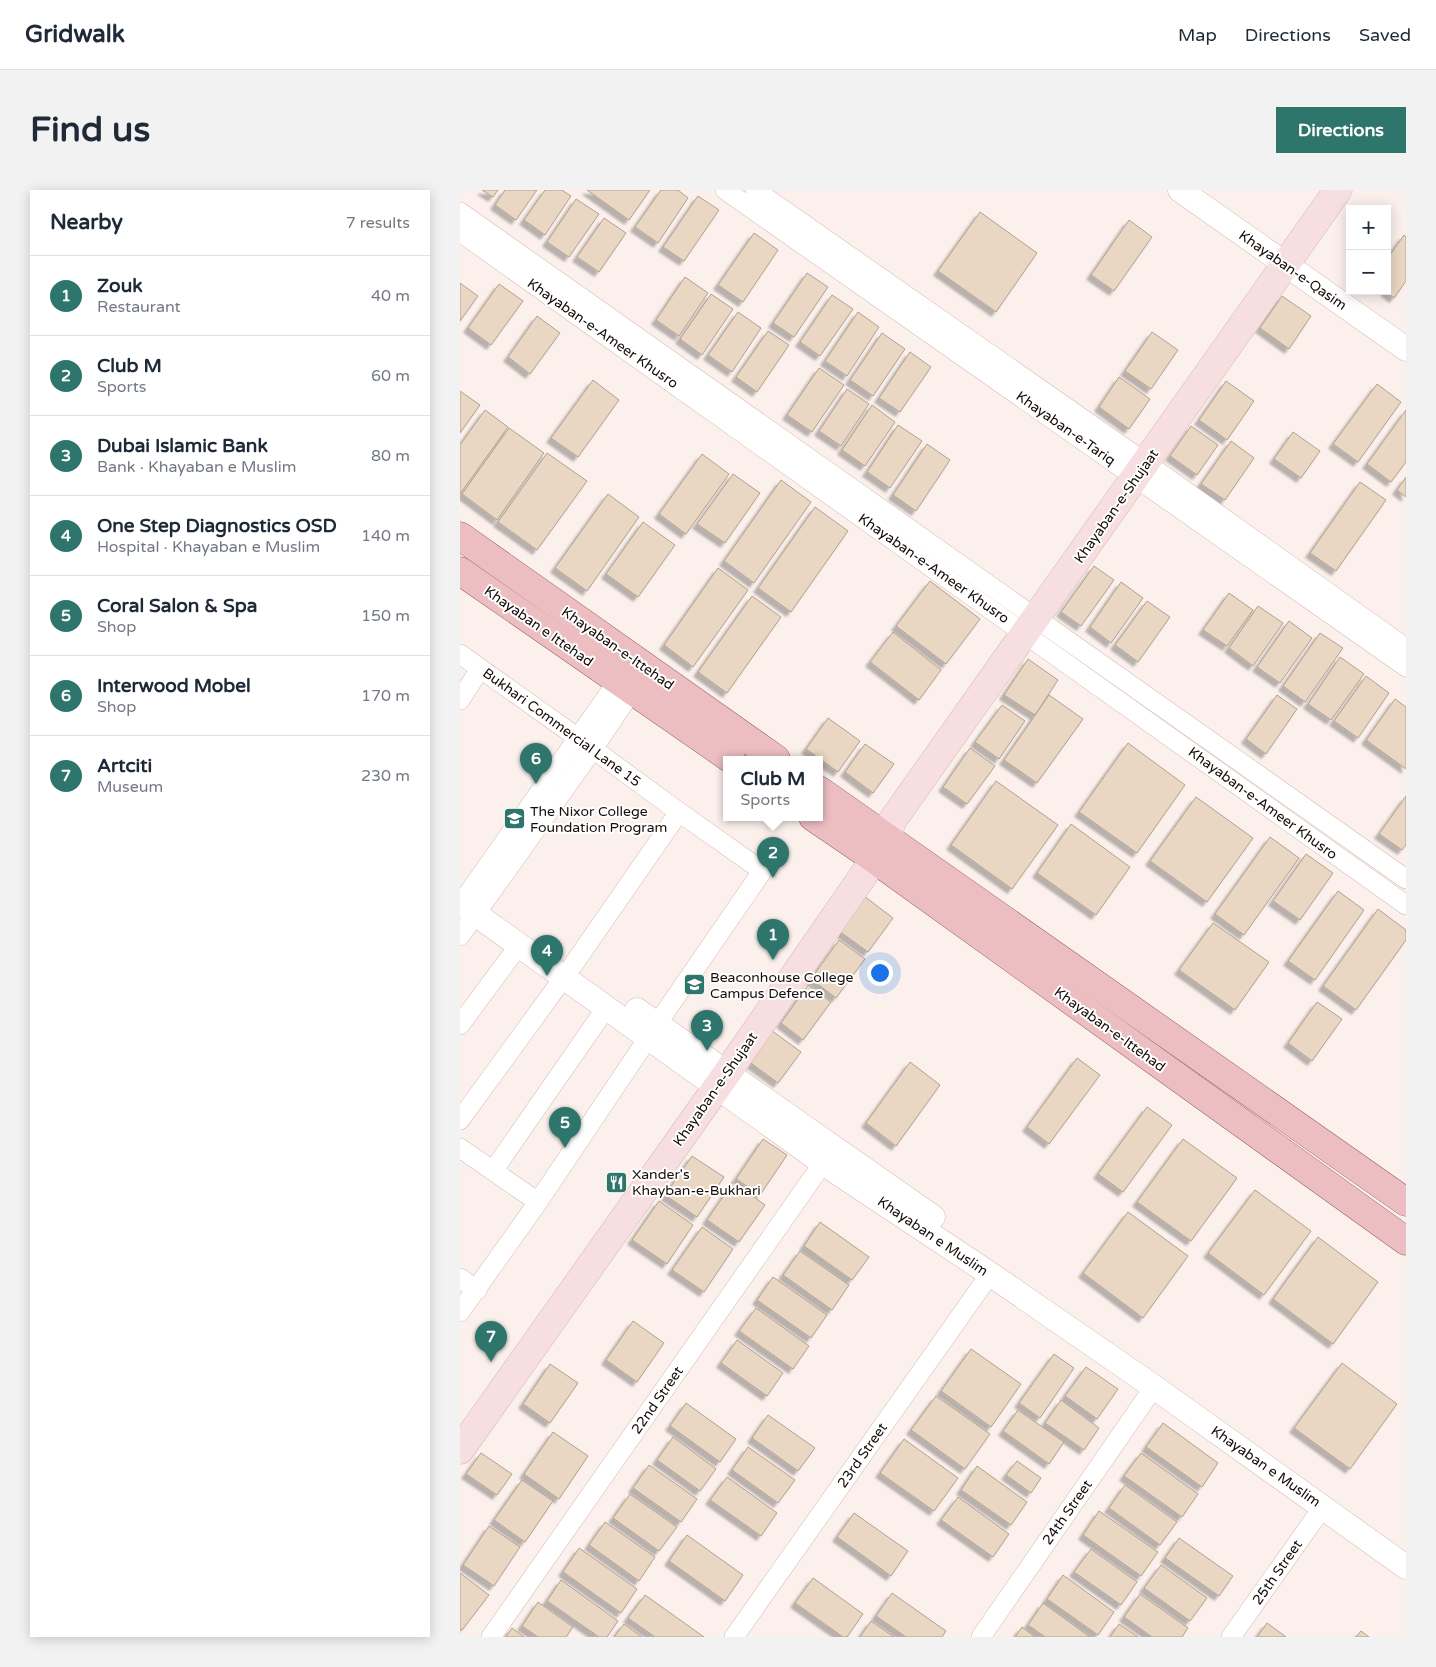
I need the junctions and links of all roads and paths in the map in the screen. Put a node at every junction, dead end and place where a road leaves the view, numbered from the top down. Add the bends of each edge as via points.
1 (725, 190) edge
2 (755, 190) edge
3 (1180, 190) edge
4 (1204, 190) edge
5 (1338, 190) edge
6 (460, 212) edge
7 (460, 232) edge
8 (1290, 259) junction
9 (1406, 332) edge
10 (1406, 349) edge
11 (1141, 470) junction
12 (460, 536) edge
13 (460, 571) edge
14 (1031, 626) junction
15 (1406, 648) edge
16 (460, 654) edge
17 (1406, 667) edge
18 (480, 669) junction
19 (633, 674) junction
20 (460, 700) edge
21 (585, 743) junction
22 (728, 756) edge
23 (771, 756) edge
24 (823, 794) edge
25 (679, 812) junction
26 (823, 821) edge
27 (877, 842) junction
28 (1363, 849) junction
29 (1348, 864) junction
30 (1399, 874) edge
31 (1380, 886) junction
32 (467, 901) edge
33 (1406, 905) edge
34 (460, 936) edge
35 (519, 945) junction
36 (569, 971) junction
37 (606, 1008) junction
38 (460, 1025) edge
39 (652, 1031) junction
40 (715, 1075) junction
41 (460, 1120) edge
42 (460, 1148) edge
43 (824, 1163) junction
44 (493, 1171) junction
45 (538, 1202) junction
46 (1406, 1202) edge
47 (1406, 1241) edge
48 (990, 1274) junction
49 (460, 1278) edge
50 (476, 1290) junction
51 (460, 1312) edge
52 (1078, 1327) junction
53 (1154, 1387) junction
54 (460, 1419) edge
55 (460, 1450) edge
56 (1323, 1507) junction
57 (1406, 1548) edge
58 (1406, 1567) edge
59 (491, 1637) edge
60 (734, 1637) edge
61 (981, 1637) edge
62 (1230, 1637) edge

1 - 11 street, Khayaban-e-Tariq
2 - 11 street, Khayaban-e-Tariq
3 - 8 street, Khayaban-e-Qasim
4 - 8 street, Khayaban-e-Qasim
5 - 8 main road, Khayaban-e-Shujaat
6 - 14 street, Khayaban-e-Ameer Khusro
7 - 14 street, Khayaban-e-Ameer Khusro
8 - 9 street, Khayaban-e-Qasim
8 - 10 street, Khayaban-e-Qasim
8 - 11 main road, Khayaban-e-Shujaat
11 - 14 main road, Khayaban-e-Shujaat
11 - 15 street, Khayaban-e-Tariq
11 - 17 street, Khayaban-e-Tariq
12 - 19 main road, Khayaban-e-Ittehad
13 - 19 main road, Khayaban e Ittehad
14 - 27 main road, Khayaban-e-Shujaat
14 - 28 street, Khayaban-e-Ameer Khusro
14 - 29 street, Khayaban-e-Ameer Khusro
16 - 18 street, Bukhari Commercial Lane 15
18 - 20 street
18 - 21 street, Bukhari Commercial Lane 15
19 - 21 street
19 - 22 main road, Khayaban-e-Ittehad
19 - 23 main road, Khayaban-e-Ittehad
21 - 25 street, Bukhari Commercial Lane 15
21 - 32 street
24 - 27 main road, Khayaban-e-Ittehad
25 - 36 street
25 - 39 street, Bukhari Commercial Lane 15 via 761,873
26 - 27 main road, Khayaban-e-Ittehad
27 - 40 main road, Khayaban-e-Shujaat
27 - 46 main road, Khayaban-e-Ittehad
27 - 47 main road, Khayaban-e-Ittehad
28 - 29 street via 1361,862
28 - 30 street, Khayaban-e-Ameer Khusro
29 - 31 street, Khayaban-e-Ameer Khusro
30 - 31 street via 1385,867 1377,872 1376,882
31 - 33 street, Khayaban-e-Ameer Khusro
32 - 34 street
32 - 35 street, Khayaban e Muslim
32 - 36 street, Khayaban e Muslim
35 - 36 street, Khayaban e Muslim
35 - 38 street
36 - 37 street, Khayaban e Muslim
36 - 39 street, Khayaban e Muslim
36 - 41 street
37 - 39 street, Khayaban e Muslim
37 - 44 street
39 - 40 street, Khayaban e Muslim
39 - 45 street
40 - 43 street, Khayaban e Muslim
40 - 52 street, Khayaban e Muslim
40 - 54 main road, Khayaban-e-Shujaat
40 - 55 main road, Khayaban-e-Shujaat
42 - 44 street
43 - 48 street, Khayaban e Muslim
43 - 59 street, 22nd Street
44 - 45 street
45 - 50 street
48 - 52 street, Khayaban e Muslim
48 - 60 street, 23rd Street
49 - 50 street
50 - 51 street
52 - 53 street, Khayaban e Muslim
52 - 57 street, Khayaban e Muslim
53 - 56 street, Khayaban e Muslim
53 - 61 street, 24th Street
56 - 58 street, Khayaban e Muslim
56 - 62 street, 25th Street

